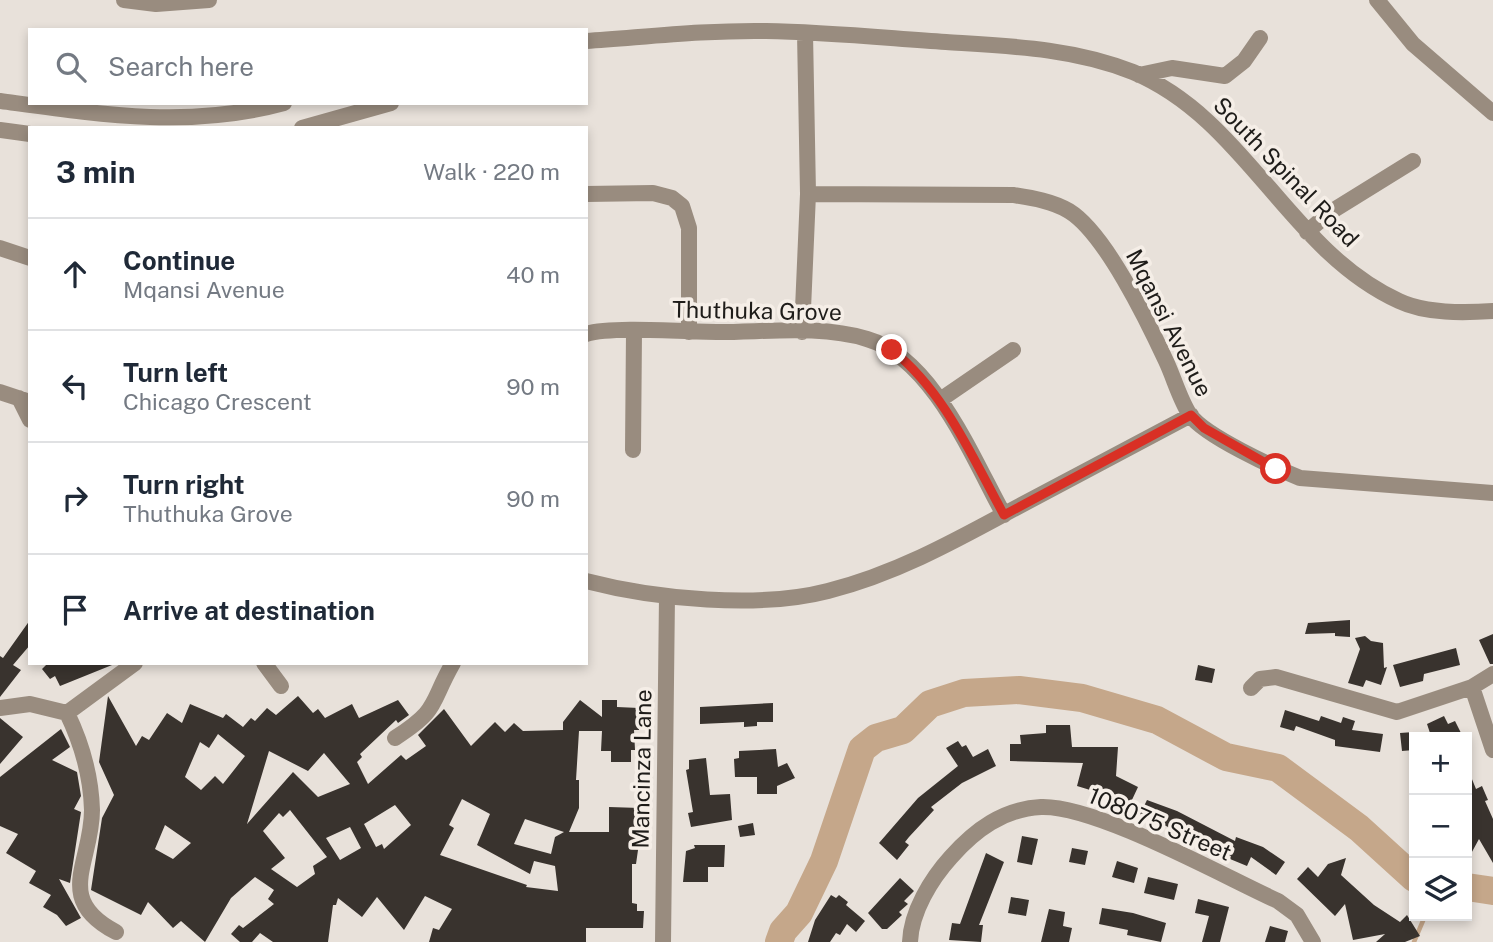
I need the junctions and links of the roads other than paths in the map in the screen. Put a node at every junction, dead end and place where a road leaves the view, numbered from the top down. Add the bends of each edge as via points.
1 (124, 0) edge
2 (209, 0) edge
3 (1377, 0) edge
4 (805, 33) junction
5 (1260, 38) dead end
6 (588, 41) edge
7 (1139, 75) junction
8 (0, 101) edge
9 (28, 105) edge
10 (29, 105) edge
11 (275, 105) edge
12 (384, 105) edge
13 (1493, 113) edge
14 (309, 126) edge
15 (0, 130) edge
16 (28, 134) edge
17 (1413, 161) dead end
18 (588, 194) edge
19 (808, 194) junction
20 (1307, 232) junction
21 (0, 248) edge
22 (28, 257) edge
23 (1493, 311) edge
24 (634, 332) junction
25 (689, 332) junction
26 (802, 332) junction
27 (588, 334) edge
28 (1013, 350) dead end
29 (0, 392) edge
30 (24, 400) edge
31 (940, 400) junction
32 (1191, 415) junction
33 (633, 450) dead end
34 (1493, 494) edge
35 (1004, 515) junction
36 (588, 582) edge
37 (667, 596) junction
38 (132, 665) edge
39 (265, 665) edge
40 (452, 665) edge
41 (1493, 674) edge
42 (281, 686) dead end
43 (1472, 687) junction
44 (1251, 688) dead end
45 (0, 708) edge
46 (67, 713) junction
47 (395, 738) dead end
48 (1493, 750) edge
49 (116, 932) dead end
50 (662, 942) edge
51 (909, 942) edge
52 (1313, 942) edge

1 - 2 street via 156,4
3 - 13 street via 1421,52
4 - 6 street, South Spinal Road
4 - 7 street, South Spinal Road via 1060,51
4 - 19 street
5 - 7 street via 1244,61 1225,76 1172,68
7 - 20 street, South Spinal Road via 1217,128
8 - 9 street
10 - 11 street via 189,119
12 - 14 street
15 - 16 street
17 - 20 street via 1329,213
18 - 25 street via 653,193 673,198 682,206 689,228
19 - 26 street
19 - 32 street, Mqansi Avenue via 1013,195 1067,210 1085,222 1100,242 1154,335
20 - 23 street, South Spinal Road via 1365,282 1401,302 1464,313
21 - 22 street
24 - 25 street, Thuthuka Grove
24 - 27 street, Thuthuka Grove
24 - 33 street
25 - 26 street, Thuthuka Grove
26 - 31 street, Thuthuka Grove via 849,334 881,345 910,365
28 - 31 street
29 - 30 street
31 - 35 street, Thuthuka Grove
32 - 34 street, Mqansi Avenue via 1216,435 1300,478
32 - 35 street
35 - 37 street via 910,564 825,592 736,599
36 - 37 street
37 - 50 street, Mancinza Lane
38 - 46 street
39 - 42 street
40 - 47 street via 432,710
41 - 43 street
43 - 44 street via 1397,712 1276,677 1261,679
43 - 48 street
45 - 46 street via 30,704
46 - 49 street via 79,738 90,787 90,826 79,882 83,906 95,921
51 - 52 street, 108075 Street via 919,907 941,868 962,845 997,817 1042,807 1081,812 1278,901 1297,915

